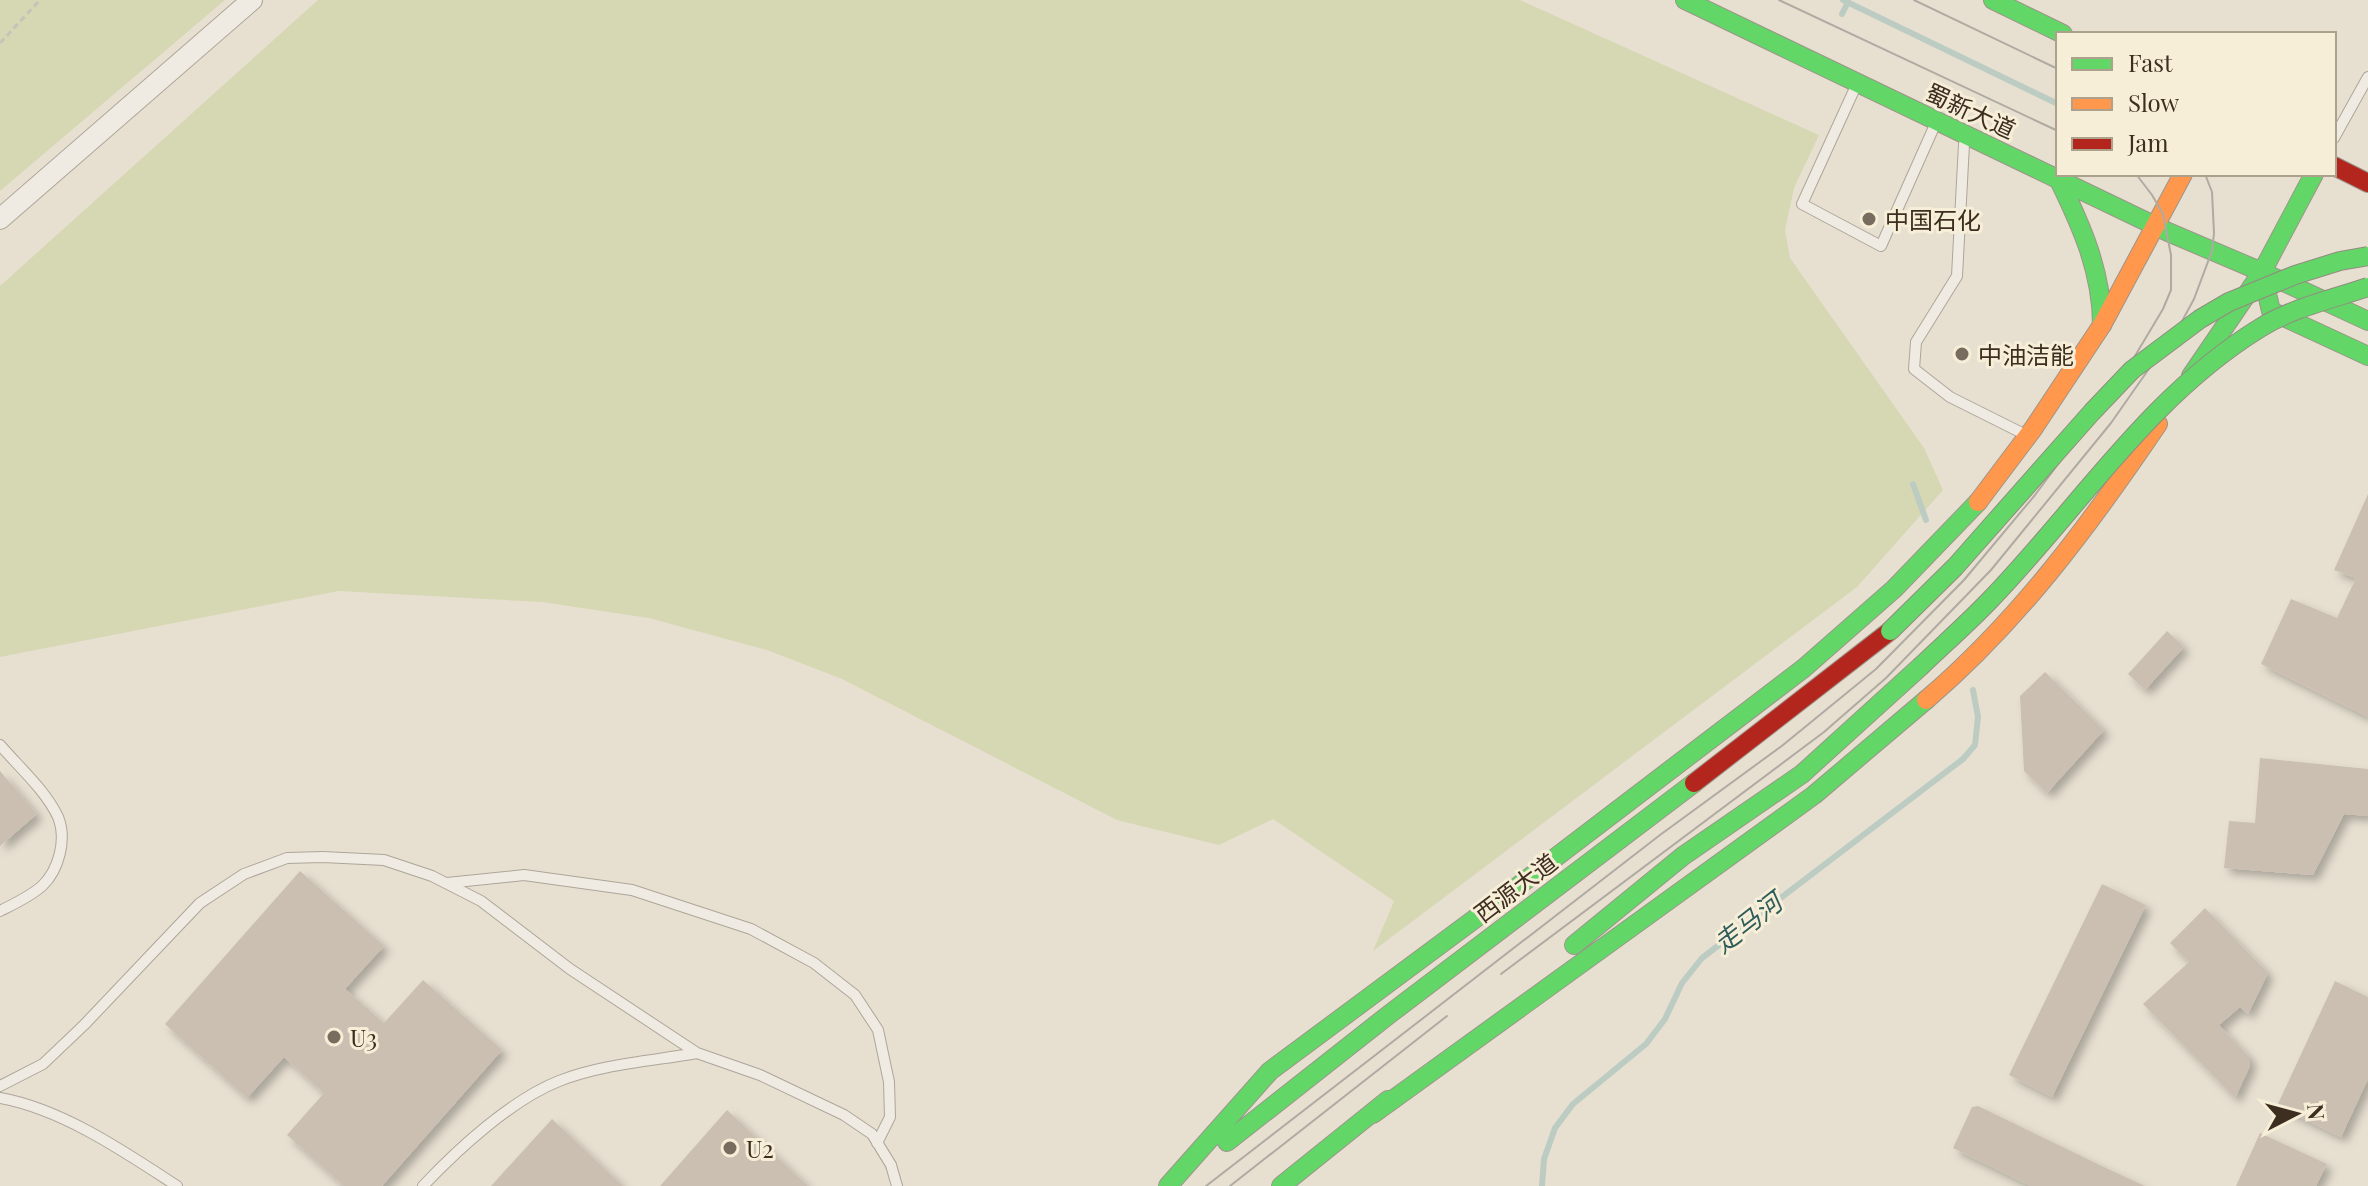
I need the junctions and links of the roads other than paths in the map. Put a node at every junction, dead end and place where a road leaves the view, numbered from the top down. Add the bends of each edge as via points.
1 (252, 0) edge
2 (1685, 0) edge
3 (1993, 0) edge
4 (2059, 32) edge
5 (2368, 77) edge
6 (1858, 83) junction
7 (1937, 121) junction
8 (1965, 134) junction
9 (2336, 134) edge
10 (2336, 167) edge
11 (2182, 176) edge
12 (2313, 176) edge
13 (2058, 178) junction
14 (2368, 183) edge
15 (0, 219) edge
16 (2156, 225) junction
17 (2368, 256) edge
18 (2262, 272) junction
19 (2368, 287) edge
20 (2368, 321) edge
21 (2102, 325) junction
22 (2368, 356) edge
23 (2028, 436) junction
24 (0, 745) edge
25 (445, 883) junction
26 (0, 911) edge
27 (697, 1053) junction
28 (0, 1086) edge
29 (0, 1098) edge
30 (1373, 1114) junction
31 (877, 1143) junction
32 (1288, 1180) edge
33 (177, 1186) edge
34 (423, 1186) edge
35 (897, 1186) edge
36 (1171, 1186) edge
37 (1317, 1186) edge

1 - 15 street
2 - 6 main road, 蜀新大道
3 - 4 main road
5 - 9 lane
6 - 7 main road, 蜀新大道
6 - 7 lane via 1802,204 1881,246
7 - 8 main road, 蜀新大道
8 - 13 main road, 蜀新大道
8 - 23 lane via 1957,276 1916,342 1914,369 1950,397
10 - 14 main road
11 - 16 main road
12 - 18 main road
13 - 16 main road, 蜀新大道
13 - 21 main road via 2080,221 2098,276
16 - 18 main road, 蜀新大道
16 - 21 main road
17 - 36 main road, 西源大道, bridge via 2295,275 2229,302 2132,370 1955,567 1890,631
18 - 20 main road, 蜀新大道
18 - 22 main road via 2271,311
18 - 30 main road via 2105,503 1959,672 1814,795
19 - 30 main road, bridge via 2262,327 2201,370 2150,417 1991,599 1802,774 1683,856 1481,1018
21 - 23 main road
23 - 36 main road via 1956,526 1804,668 1270,1071
24 - 26 lane via 49,802 59,820 62,844 57,865 43,886
25 - 27 lane via 481,901 570,969
25 - 28 lane via 384,860 323,857 287,858 244,874 200,903 43,1064
25 - 31 lane via 524,875 632,890 751,929 814,963 855,995 878,1030 890,1117
27 - 31 lane via 760,1075 844,1115
27 - 34 lane via 604,1069 530,1095 475,1136
29 - 33 lane via 83,1129
30 - 32 main road
31 - 35 lane
32 - 37 street

